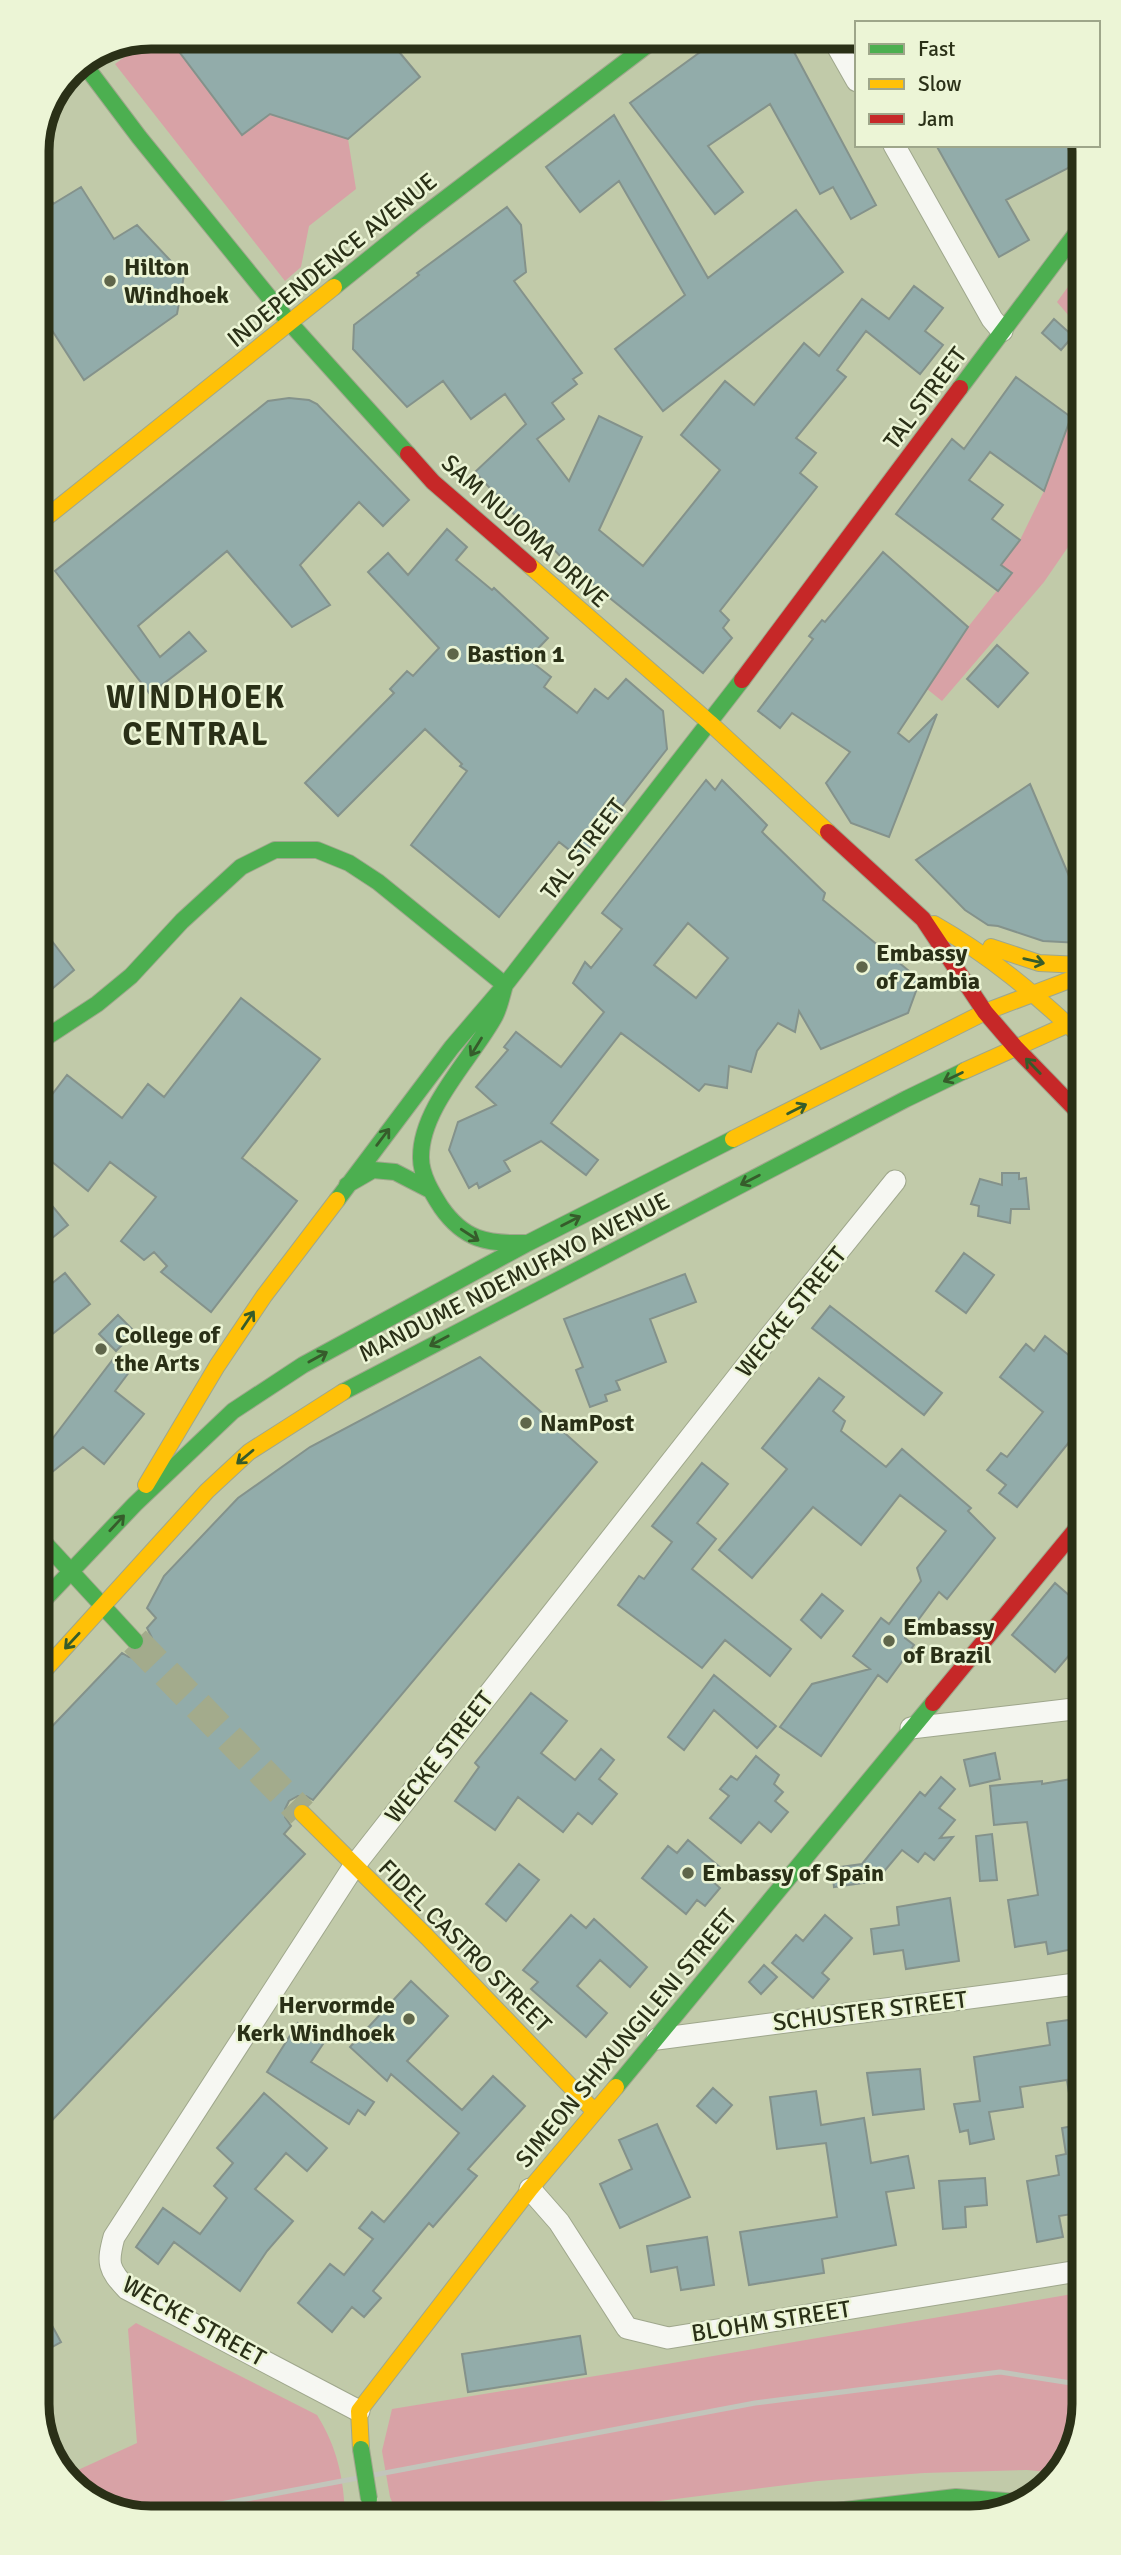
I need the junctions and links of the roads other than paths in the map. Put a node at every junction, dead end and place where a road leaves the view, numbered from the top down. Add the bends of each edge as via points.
1 (642, 49) edge
2 (839, 49) edge
3 (89, 71) edge
4 (855, 77) edge
5 (87, 97) dead end
6 (139, 137) junction
7 (895, 147) edge
8 (1072, 239) edge
9 (290, 323) junction
10 (1002, 331) junction
11 (49, 515) edge
12 (710, 723) junction
13 (923, 919) junction
14 (946, 931) junction
15 (1072, 965) edge
16 (1072, 979) edge
17 (505, 985) junction
18 (1033, 992) junction
19 (985, 1012) junction
20 (1072, 1021) edge
21 (1072, 1023) edge
22 (49, 1035) edge
23 (1015, 1047) junction
24 (1072, 1106) edge
25 (895, 1181) dead end
26 (347, 1185) junction
27 (430, 1190) junction
28 (528, 1243) junction
29 (135, 1504) junction
30 (1072, 1534) edge
31 (49, 1548) edge
32 (71, 1573) junction
33 (49, 1596) edge
34 (104, 1607) junction
35 (135, 1641) tunnel mouth
36 (49, 1665) edge
37 (1072, 1710) edge
38 (911, 1728) junction
39 (302, 1813) tunnel mouth
40 (354, 1866) junction
41 (1072, 1984) edge
42 (657, 2039) junction
43 (595, 2112) junction
44 (530, 2189) junction
45 (1072, 2272) edge
46 (359, 2411) junction
47 (1003, 2501) edge
48 (370, 2506) edge
49 (879, 2506) edge

1 - 9 main road, INDEPENDENCE AVENUE
2 - 4 street
3 - 6 main road, SAM NUJOMA DRIVE
5 - 6 main road, SAM NUJOMA DRIVE
6 - 9 main road, SAM NUJOMA DRIVE
7 - 10 street
8 - 10 main road, TAL STREET
9 - 11 main road, INDEPENDENCE AVENUE
9 - 12 main road, SAM NUJOMA DRIVE via 433,482
10 - 12 main road, TAL STREET
12 - 13 main road, SAM NUJOMA DRIVE
12 - 17 main road, TAL STREET
13 - 14 main road, SAM NUJOMA DRIVE
13 - 19 main road, SAM NUJOMA DRIVE
14 -> 15 main road via 1039,963
14 - 18 main road, SAM NUJOMA DRIVE
16 - 18 main road, MANDUME NDEMUFAYO AVENUE
17 - 22 main road via 349,863 317,850 275,850 241,867 131,976
26 -> 17 main road, TAL STREET
17 -> 27 main road via 495,1016 429,1117 421,1157
18 - 19 main road, MANDUME NDEMUFAYO AVENUE
18 - 20 main road, SAM NUJOMA DRIVE
19 - 23 main road, SAM NUJOMA DRIVE
28 -> 19 main road, MANDUME NDEMUFAYO AVENUE
21 - 23 main road, MANDUME NDEMUFAYO AVENUE
24 -> 23 main road, SAM NUJOMA DRIVE
23 -> 34 main road, MANDUME NDEMUFAYO AVENUE via 346,1390 249,1452 207,1491
25 - 40 street, WECKE STREET
26 - 27 main road via 373,1170 395,1172
29 -> 26 main road, TAL STREET via 264,1296
27 -> 28 main road via 446,1215 468,1236 489,1244
29 -> 28 main road, MANDUME NDEMUFAYO AVENUE via 233,1411 303,1365
32 -> 29 main road, MANDUME NDEMUFAYO AVENUE
30 - 38 main road, SIMEON SHIXUNGILENI STREET
31 - 32 main road
32 - 33 main road, MANDUME NDEMUFAYO AVENUE
32 - 34 main road
34 - 35 main road
34 -> 36 main road, MANDUME NDEMUFAYO AVENUE
37 - 38 street
38 - 42 main road, SIMEON SHIXUNGILENI STREET
39 - 40 main road, FIDEL CASTRO STREET
40 - 43 main road, FIDEL CASTRO STREET
40 - 46 street, WECKE STREET via 128,2214 108,2259 113,2274 127,2289
41 - 42 street, SCHUSTER STREET
42 - 43 main road, SIMEON SHIXUNGILENI STREET
43 - 44 main road, SIMEON SHIXUNGILENI STREET
44 - 45 street, BLOHM STREET via 559,2222 627,2329 668,2338
44 - 46 main road, SIMEON SHIXUNGILENI STREET
46 - 48 main road, bridge
47 - 49 main road via 956,2497

